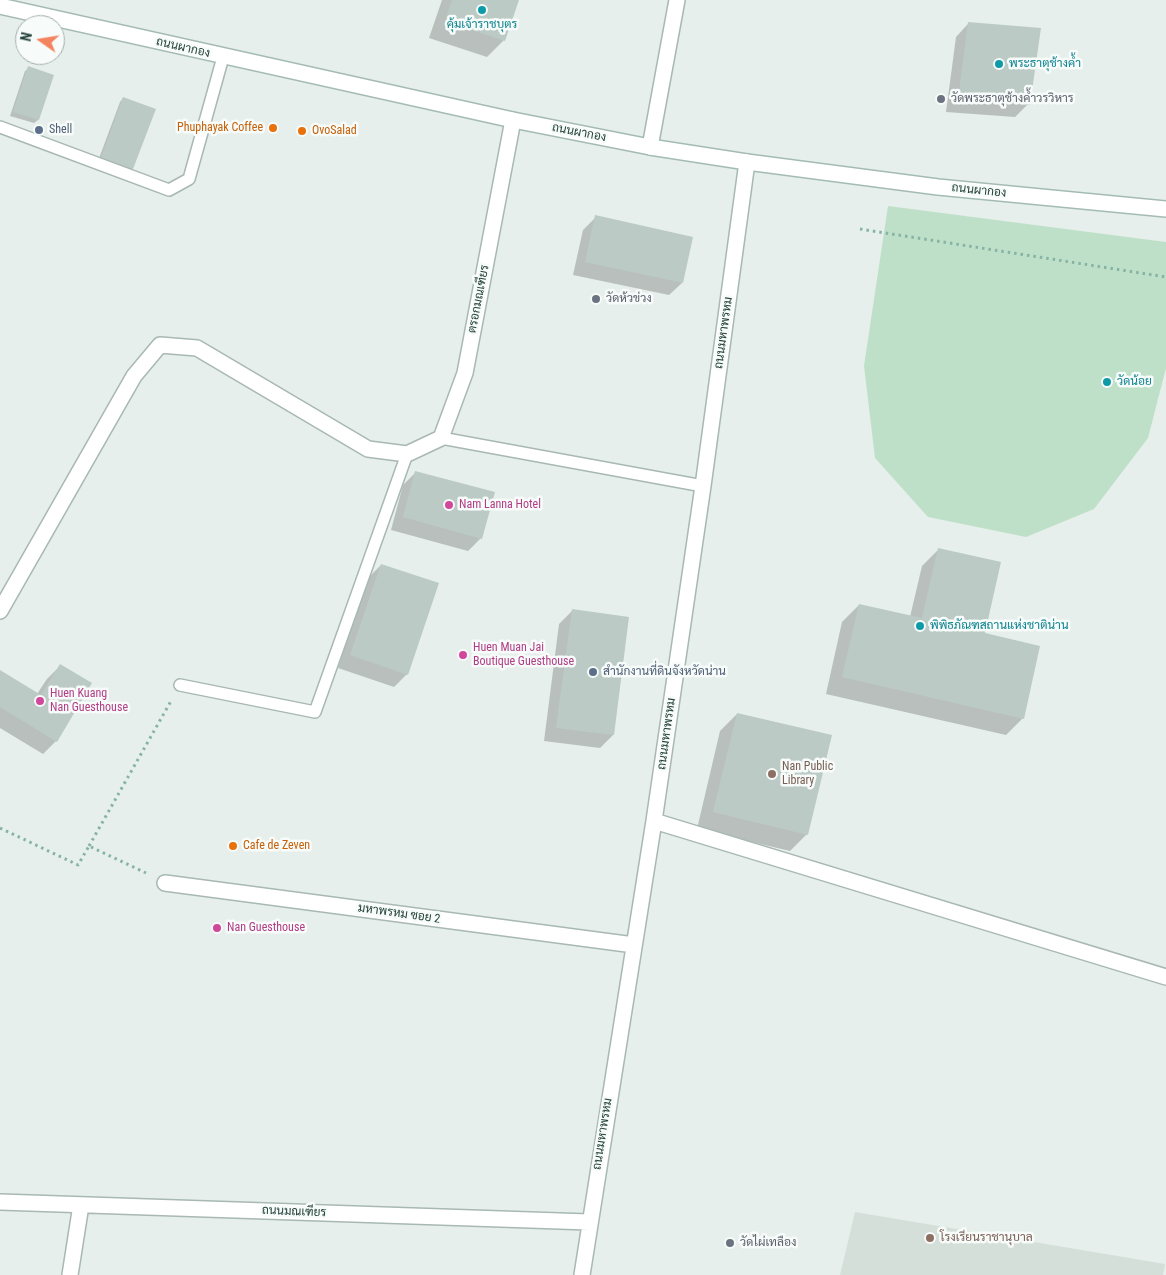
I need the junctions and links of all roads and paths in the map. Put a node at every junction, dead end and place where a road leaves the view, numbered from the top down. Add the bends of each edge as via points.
1 (677, 0) edge
2 (0, 6) edge
3 (223, 57) junction
4 (513, 120) junction
5 (0, 128) edge
6 (650, 147) junction
7 (747, 162) junction
8 (1166, 209) edge
9 (860, 229) dead end
10 (1166, 277) edge
11 (441, 438) junction
12 (406, 454) junction
13 (703, 486) junction
14 (0, 611) edge
15 (180, 685) joint
16 (654, 821) junction
17 (0, 828) edge
18 (89, 846) junction
19 (165, 883) joint
20 (634, 945) junction
21 (1166, 977) edge
22 (0, 1202) edge
23 (81, 1205) junction
24 (588, 1222) junction
25 (70, 1275) edge
26 (582, 1275) edge

1 - 6 street
2 - 3 street, ถนนผากอง
3 - 4 street, ถนนผากอง
3 - 5 lane via 189,179 169,190
4 - 6 street, ถนนผากอง
4 - 11 street, ตรอกมณเฑียร via 465,373
6 - 7 street, ถนนผากอง
7 - 8 street, ถนนผากอง via 938,187
7 - 13 street, ถนนมหาพรหม
9 - 10 path
11 - 12 street
11 - 13 lane
12 - 14 street via 368,449 197,348 160,346 134,376
12 - 15 lane via 315,712
13 - 16 street, ถนนมหาพรหม
15 - 18 path
16 - 20 street, ถนนมหาพรหม
16 - 21 street
17 - 18 path via 78,865
18 - 19 path
19 - 20 street, มหาพรหม ซอย 2
20 - 24 street, ถนนมหาพรหม
22 - 23 street, ถนนมณเฑียร
23 - 24 street, ถนนมณเฑียร
23 - 25 street
24 - 26 street, ถนนมหาพรหม

